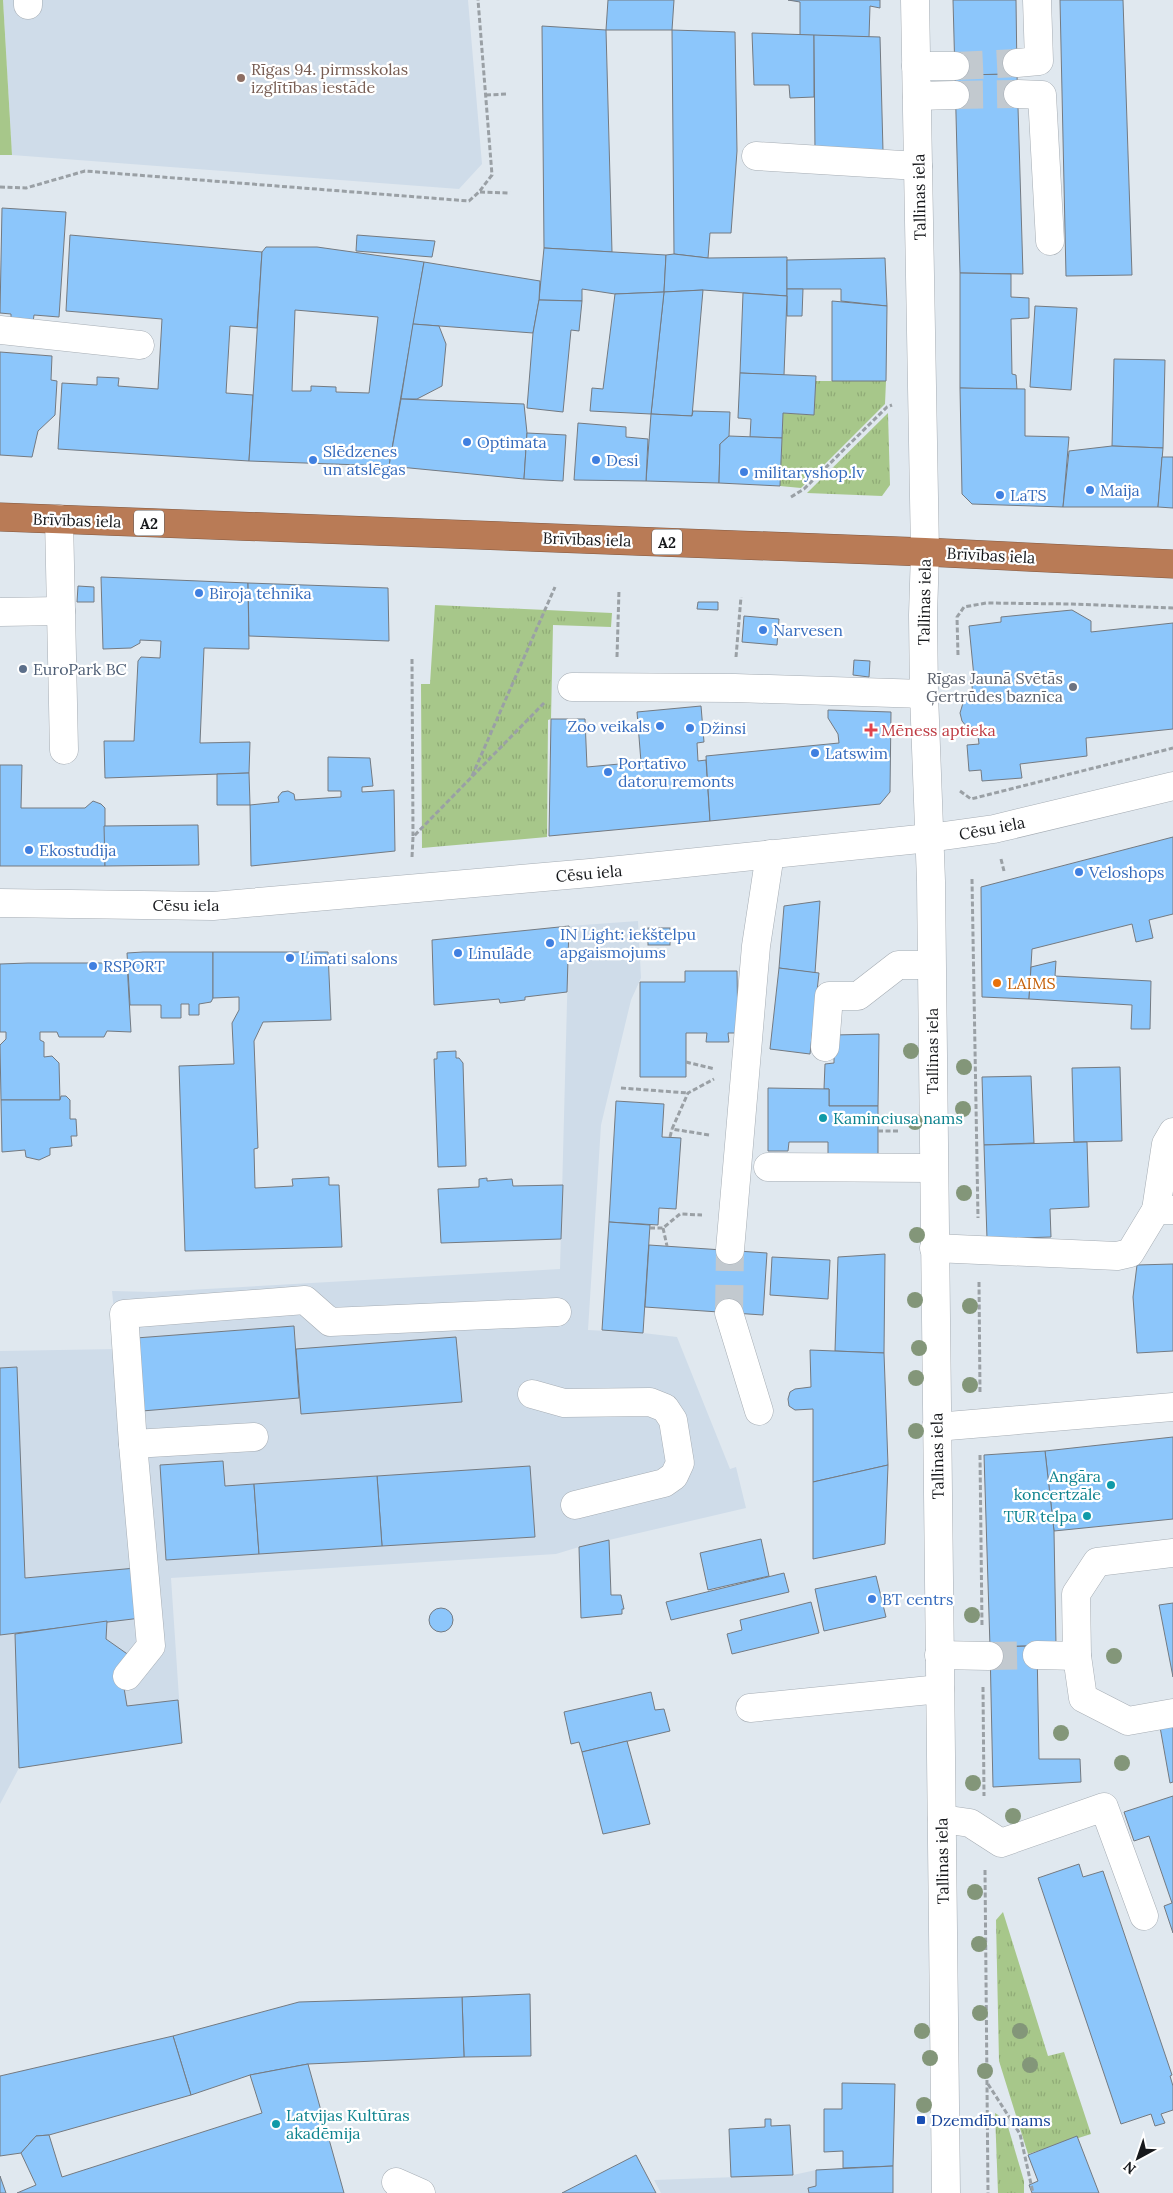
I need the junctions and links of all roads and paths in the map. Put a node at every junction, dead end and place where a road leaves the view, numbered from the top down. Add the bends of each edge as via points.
1 (478, 0) edge
2 (915, 0) edge
3 (1037, 0) edge
4 (1017, 63) tunnel mouth
5 (916, 66) junction
6 (955, 66) tunnel mouth
7 (486, 94) junction
8 (508, 94) dead end
9 (955, 94) tunnel mouth
10 (1018, 94) tunnel mouth
11 (917, 96) junction
12 (756, 156) dead end
13 (918, 166) junction
14 (0, 186) edge
15 (480, 192) junction
16 (510, 193) dead end
17 (1050, 241) dead end
18 (0, 330) edge
19 (140, 345) dead end
20 (894, 405) dead end
21 (791, 497) dead end
22 (0, 517) edge
23 (59, 519) junction
24 (925, 552) junction
25 (1173, 564) edge
26 (556, 587) dead end
27 (619, 590) dead end
28 (741, 597) dead end
29 (1173, 608) edge
30 (61, 611) junction
31 (0, 612) edge
32 (736, 643) dead end
33 (412, 659) dead end
34 (958, 665) dead end
35 (572, 687) joint
36 (616, 687) junction
37 (924, 694) junction
38 (1173, 748) edge
39 (64, 750) dead end
40 (471, 779) junction
41 (1173, 786) edge
42 (958, 789) dead end
43 (413, 837) junction
44 (929, 838) junction
45 (770, 854) junction
46 (412, 857) dead end
47 (972, 879) dead end
48 (0, 902) edge
49 (931, 965) junction
50 (824, 1047) dead end
51 (686, 1062) dead end
52 (737, 1068) junction
53 (621, 1088) dead end
54 (688, 1093) junction
55 (672, 1129) junction
56 (878, 1130) dead end
57 (898, 1131) dead end
58 (1173, 1132) edge
59 (670, 1137) dead end
60 (739, 1139) junction
61 (768, 1167) dead end
62 (933, 1168) junction
63 (1165, 1210) edge
64 (732, 1216) junction
65 (650, 1228) dead end
66 (663, 1228) junction
67 (667, 1246) dead end
68 (934, 1248) junction
69 (730, 1250) tunnel mouth
70 (978, 1250) junction
71 (557, 1312) dead end
72 (729, 1313) tunnel mouth
73 (532, 1394) dead end
74 (1173, 1407) edge
75 (759, 1412) dead end
76 (980, 1424) junction
77 (936, 1427) junction
78 (254, 1437) dead end
79 (133, 1444) junction
80 (575, 1504) dead end
81 (1173, 1554) edge
82 (939, 1655) junction
83 (1037, 1655) tunnel mouth
84 (986, 1656) junction
85 (1077, 1656) junction
86 (127, 1676) dead end
87 (940, 1689) junction
88 (750, 1708) dead end
89 (1173, 1713) edge
90 (942, 1819) junction
91 (984, 1833) junction
92 (1144, 1916) dead end
93 (988, 2084) junction
94 (396, 2182) dead end
95 (420, 2193) edge
96 (946, 2193) edge
97 (988, 2193) edge
98 (1033, 2193) edge

1 - 7 path
2 - 5 street, Tallinas iela
3 - 4 street via 1039,61
5 - 6 street
5 - 11 street, Tallinas iela
7 - 8 path
7 - 15 path via 492,175
9 - 11 street
10 - 17 street via 1042,95
11 - 13 street, Tallinas iela
12 - 13 street
13 - 24 street, Tallinas iela
14 - 15 path via 26,188 85,171 469,201
15 - 16 path
18 - 19 street
20 - 21 path via 887,407 804,489
22 - 23 highway, Brīvības iela / A2
23 - 24 highway, Brīvības iela / A2
23 - 30 street
24 - 25 highway, Brīvības iela / A2
24 - 37 street, Tallinas iela
26 - 40 path
27 - 36 path
28 - 32 path via 740,632
29 - 34 path via 986,603 964,608 957,617
30 - 31 street
30 - 39 street
33 - 43 path
35 - 36 street
35 - 40 path via 546,700
36 - 37 street
37 - 44 street, Tallinas iela
38 - 42 path via 971,799
40 - 43 path
41 - 44 street, Cēsu iela via 994,829
43 - 46 path
44 - 45 street, Cēsu iela
44 - 49 street, Tallinas iela
45 - 48 street, Cēsu iela via 246,904
45 - 52 street
47 - 70 path
49 - 50 street via 898,966 858,996 829,996
49 - 62 street, Tallinas iela
51 - 52 path
52 - 54 path
52 - 60 street
53 - 54 path
54 - 55 path
55 - 59 path
55 - 60 path
56 - 57 path
58 - 63 street via 1166,1144
60 - 64 street
61 - 62 street
62 - 68 street, Tallinas iela
63 - 70 street via 1130,1253 1117,1256
64 - 66 path via 680,1214
64 - 69 street
65 - 66 path
66 - 67 path
68 - 70 street
68 - 77 street, Tallinas iela
70 - 76 path
71 - 79 street via 330,1322 305,1300 124,1314
72 - 75 street
73 - 80 street via 564,1403 650,1402 665,1408 673,1420 680,1464 674,1476 664,1483
74 - 76 street
76 - 77 street
76 - 84 path
77 - 82 street, Tallinas iela
78 - 79 street
79 - 86 street via 151,1646
81 - 85 street via 1097,1562 1076,1594
82 - 84 street
82 - 87 street, Tallinas iela
83 - 85 street
84 - 91 path
85 - 89 street via 1083,1698 1128,1721
87 - 88 street
87 - 90 street, Tallinas iela
90 - 91 street via 970,1824
90 - 96 street, Tallinas iela
91 - 92 street via 1001,1843 1104,1807
91 - 93 path
93 - 97 path
93 - 98 path via 1020,2134
94 - 95 street

